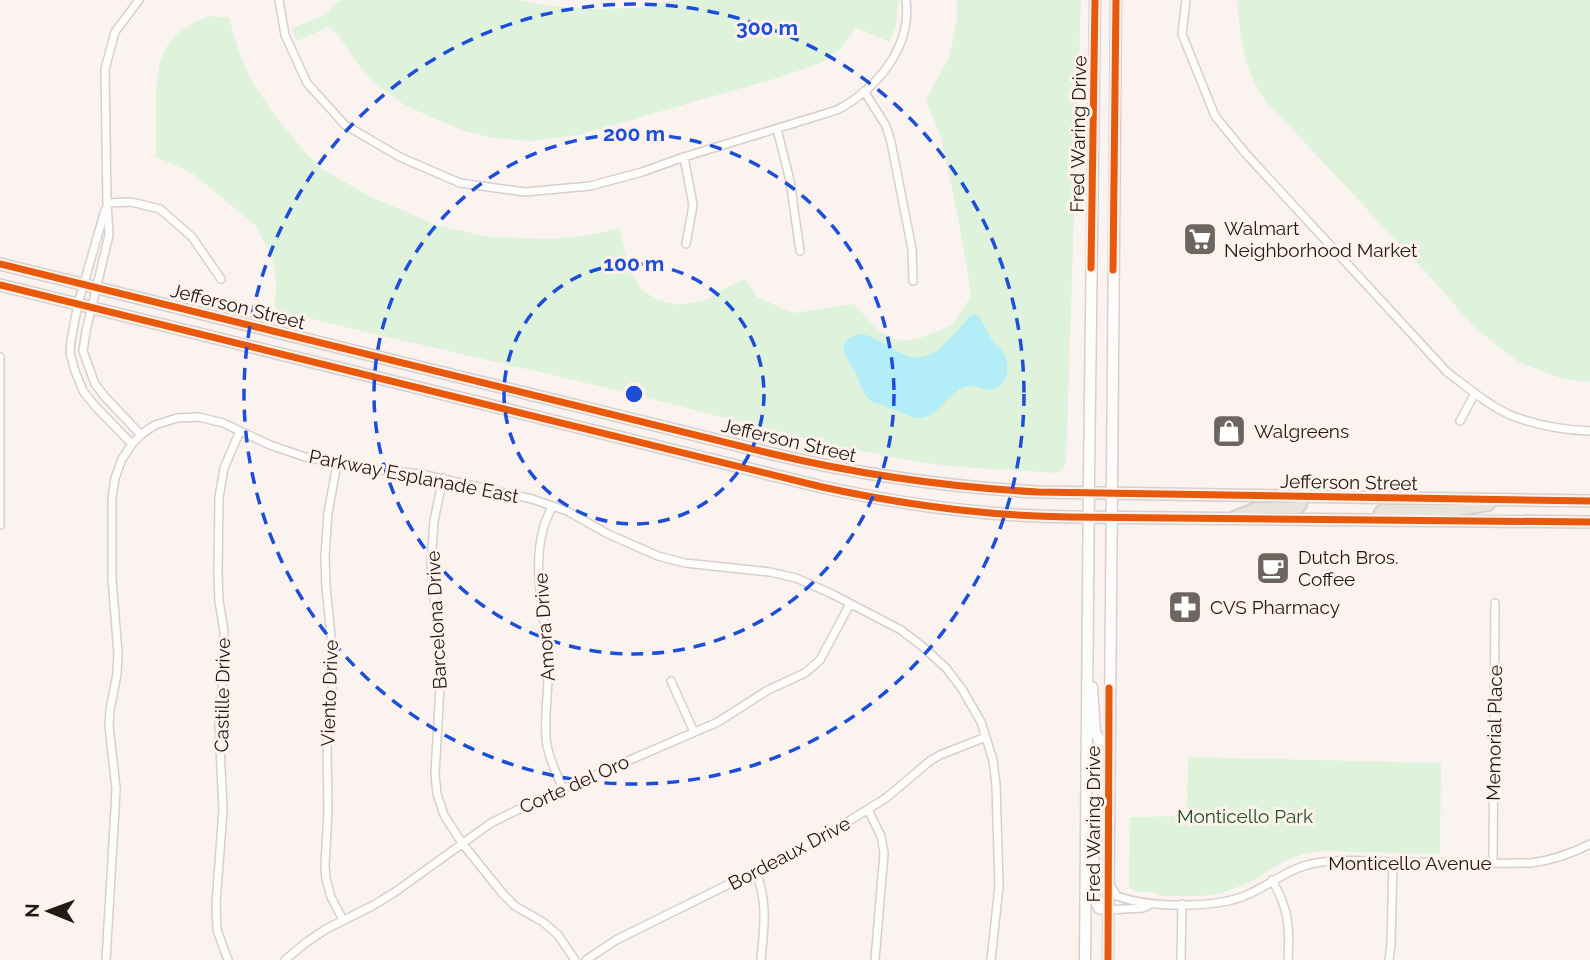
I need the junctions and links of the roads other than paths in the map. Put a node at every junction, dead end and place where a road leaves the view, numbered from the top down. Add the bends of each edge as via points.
1 (139, 0) edge
2 (279, 0) edge
3 (906, 0) edge
4 (1095, 0) edge
5 (1116, 0) edge
6 (1186, 0) edge
7 (864, 91) junction
8 (777, 129) junction
9 (684, 157) junction
10 (107, 203) junction
11 (686, 244) dead end
12 (800, 251) dead end
13 (0, 264) edge
14 (221, 279) dead end
15 (912, 281) dead end
16 (0, 285) edge
17 (81, 294) junction
18 (94, 297) junction
19 (0, 357) edge
20 (1475, 393) junction
21 (1461, 421) dead end
22 (240, 431) junction
23 (1590, 432) edge
24 (137, 439) junction
25 (337, 464) junction
26 (443, 478) junction
27 (0, 490) edge
28 (1088, 493) junction
29 (1112, 493) junction
30 (1300, 496) junction
31 (1523, 500) junction
32 (1590, 501) edge
33 (552, 506) junction
34 (1088, 518) junction
35 (1111, 518) junction
36 (1228, 519) junction
37 (1378, 520) junction
38 (1590, 522) edge
39 (0, 525) edge
40 (1495, 603) dead end
41 (850, 604) junction
42 (1087, 670) junction
43 (671, 681) dead end
44 (694, 732) junction
45 (986, 737) junction
46 (1109, 742) junction
47 (563, 789) junction
48 (868, 810) junction
49 (1086, 821) junction
50 (463, 843) junction
51 (1590, 844) edge
52 (1393, 862) junction
53 (1493, 863) junction
54 (756, 872) junction
55 (1272, 880) junction
56 (1109, 883) junction
57 (1151, 904) junction
58 (1182, 904) junction
59 (1108, 910) junction
60 (343, 920) junction
61 (106, 960) edge
62 (228, 960) edge
63 (285, 960) edge
64 (575, 960) edge
65 (586, 960) edge
66 (761, 960) edge
67 (875, 960) edge
68 (992, 960) edge
69 (1085, 960) edge
70 (1108, 960) edge
71 (1181, 960) edge
72 (1288, 960) edge
73 (1389, 960) edge

1 - 10 street via 115,32 105,69
2 - 9 street via 285,35 307,83 345,125 400,157 460,183 525,191 590,187
3 - 7 street via 903,40 886,69
4 - 28 main road, Fred Waring Drive
5 - 29 main road, Fred Waring Drive
6 - 20 street via 1182,34 1215,116 1447,372
7 - 8 street via 837,110
7 - 15 street via 891,142 912,249
8 - 9 street
8 - 12 street
9 - 11 street via 693,205
10 - 14 street via 131,202 160,209 192,237
10 - 17 street
10 - 18 street via 109,235
13 - 17 main road, Jefferson Street
16 - 17 main road, Jefferson Street
17 - 18 main road, Jefferson Street
17 - 18 main road, Jefferson Street
17 - 24 street via 71,340 75,371 95,406
18 - 24 street via 83,351 95,384
18 - 28 main road, Jefferson Street via 829,467 950,485
18 - 34 main road, Jefferson Street via 855,494 946,510
19 - 27 street
20 - 21 street
20 - 23 street via 1509,414 1546,426
22 - 24 street, Parkway Esplanade East via 188,417 156,425
22 - 25 street, Parkway Esplanade East via 305,457
22 - 62 street, Castille Drive via 224,468 219,497 223,810 216,904 217,930
24 - 61 street via 122,459 112,498 118,653 109,726 116,788
25 - 26 street, Parkway Esplanade East
25 - 60 street, Viento Drive via 325,556 333,678 325,865 331,897
26 - 33 street, Parkway Esplanade East
26 - 50 street, Barcelona Drive via 431,565 441,670 435,774 444,815
27 - 39 street
28 - 29 main road, Jefferson Street
28 - 34 main road, Fred Waring Drive
29 - 30 main road, Jefferson Street
29 - 35 main road, Fred Waring Drive
30 - 31 main road, Jefferson Street
30 - 36 main road via 1298,508 1256,508
31 - 32 main road, Jefferson Street
31 - 37 main road via 1456,510 1383,510
33 - 41 street, Parkway Esplanade East via 658,556 796,578
33 - 47 street, Amora Drive via 540,547 539,584 548,655 546,739
34 - 35 main road, Jefferson Street
34 - 42 main road, Fred Waring Drive
35 - 36 main road, Jefferson Street
35 - 46 main road, Fred Waring Drive
36 - 37 main road, Jefferson Street
37 - 38 main road, Jefferson Street
40 - 53 street, Memorial Place
41 - 44 street, Corte del Oro via 820,660 806,673
41 - 45 street, Parkway Esplanade East via 901,630 946,668
42 - 46 main road via 1095,733 1099,740
42 - 49 main road, Fred Waring Drive
43 - 44 street
44 - 47 street, Corte del Oro
45 - 48 street, Bordeaux Drive via 930,761
45 - 68 street, Parkway Esplanade East via 996,785 999,848
46 - 56 main road, Fred Waring Drive
47 - 50 street, Corte del Oro via 491,823
48 - 54 street, Bordeaux Drive
48 - 67 street via 884,853
49 - 59 main road via 1093,850 1095,900 1099,908
49 - 69 main road, Fred Waring Drive
50 - 60 street, Corte del Oro via 395,892
50 - 64 street, Barcelona Drive via 515,906 544,922
51 - 53 street, Monticello Avenue via 1551,860
52 - 53 street, Monticello Avenue
52 - 55 street, Monticello Avenue via 1316,863
52 - 73 street
54 - 65 street, Bordeaux Drive via 616,940
54 - 66 street via 764,903
55 - 58 street, Monticello Avenue via 1233,900
55 - 72 street via 1287,914
56 - 57 street, Monticello Avenue via 1117,896
56 - 59 main road, Fred Waring Drive
57 - 58 street, Monticello Avenue
57 - 59 street, Monticello Avenue
58 - 71 street
59 - 70 main road, Fred Waring Drive
60 - 63 street, Corte del Oro

